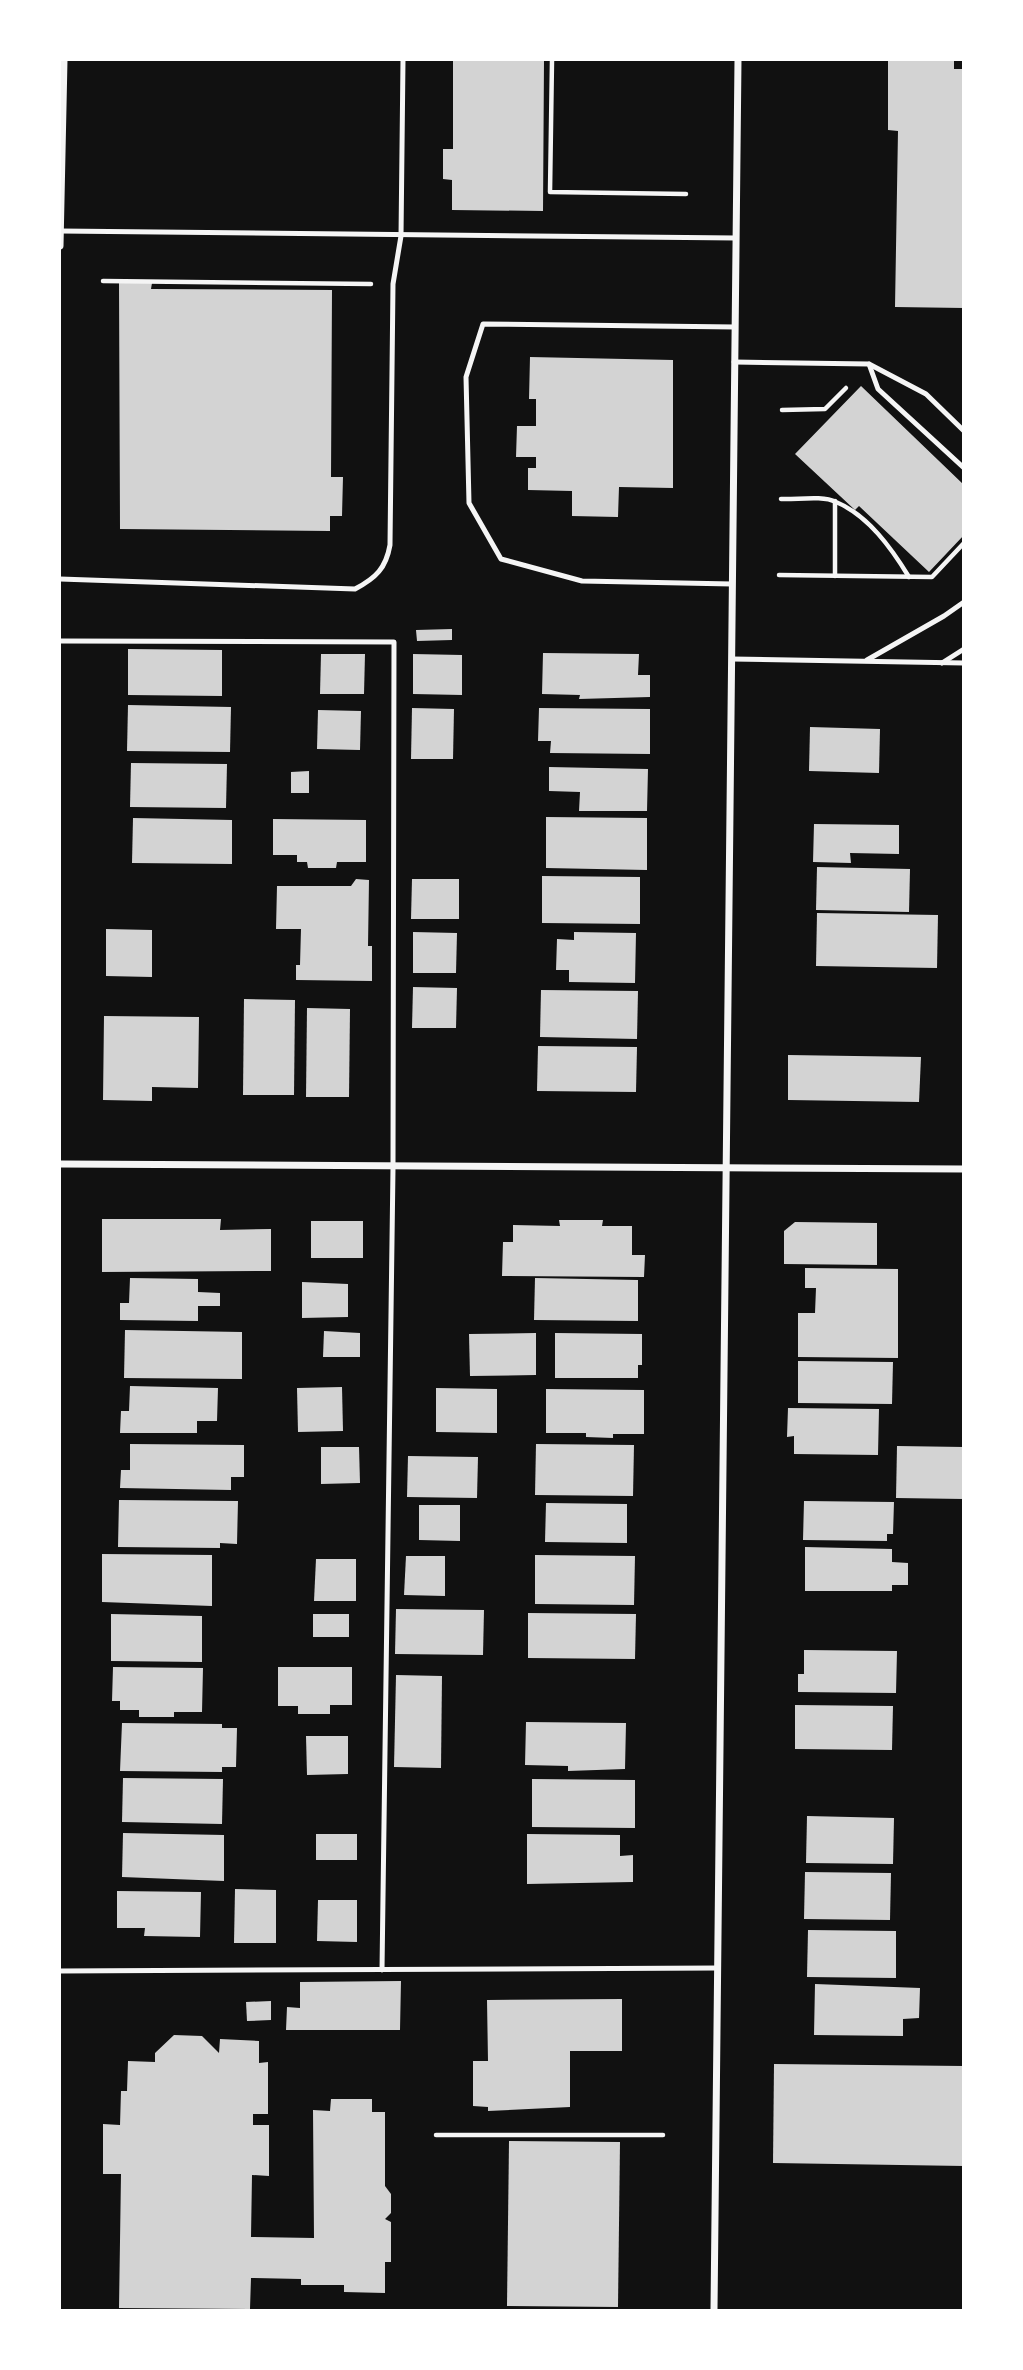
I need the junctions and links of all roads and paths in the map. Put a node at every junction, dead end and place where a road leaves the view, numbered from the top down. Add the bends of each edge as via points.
1 (64, 60) edge
2 (403, 60) edge
3 (552, 60) edge
4 (738, 60) edge
5 (686, 194) dead end
6 (60, 231) edge
7 (401, 236) junction
8 (736, 238) junction
9 (60, 246) edge
10 (103, 281) dead end
11 (350, 283) dead end
12 (735, 327) junction
13 (734, 362) junction
14 (869, 364) junction
15 (782, 410) dead end
16 (964, 431) edge
17 (964, 468) edge
18 (781, 499) dead end
19 (835, 500) junction
20 (964, 543) edge
21 (779, 575) dead end
22 (835, 576) junction
23 (909, 577) junction
24 (60, 579) edge
25 (732, 584) junction
26 (964, 601) edge
27 (60, 642) edge
28 (964, 649) edge
29 (732, 660) junction
30 (864, 662) junction
31 (942, 663) junction
32 (964, 663) edge
33 (60, 1164) edge
34 (726, 1167) junction
35 (393, 1168) junction
36 (964, 1168) edge
37 (718, 1968) junction
38 (382, 1970) junction
39 (60, 1971) edge
40 (436, 2135) dead end
41 (663, 2136) dead end
42 (714, 2311) edge

1 - 6 street
2 - 7 lane
3 - 5 path via 550,192
4 - 8 street
6 - 7 lane
6 - 9 street
7 - 8 lane
7 - 24 lane via 393,284 387,565 355,589
8 - 12 street
10 - 11 path
12 - 13 street
12 - 25 lane via 483,324 466,377 469,503 501,559 582,582
13 - 14 lane
13 - 25 street
14 - 15 path via 825,409
14 - 16 lane via 926,394
14 - 17 lane via 878,388
18 - 19 path
19 - 22 path
19 - 23 path via 892,548
20 - 23 path via 932,577
21 - 22 path
22 - 23 path
25 - 29 street
26 - 30 lane
27 - 35 lane via 394,642
28 - 31 lane
29 - 30 lane
29 - 34 street
30 - 31 lane
31 - 32 lane
33 - 35 street
34 - 35 street
34 - 36 street
34 - 37 street
35 - 38 lane
37 - 38 lane
37 - 42 street
38 - 39 lane
40 - 41 path

